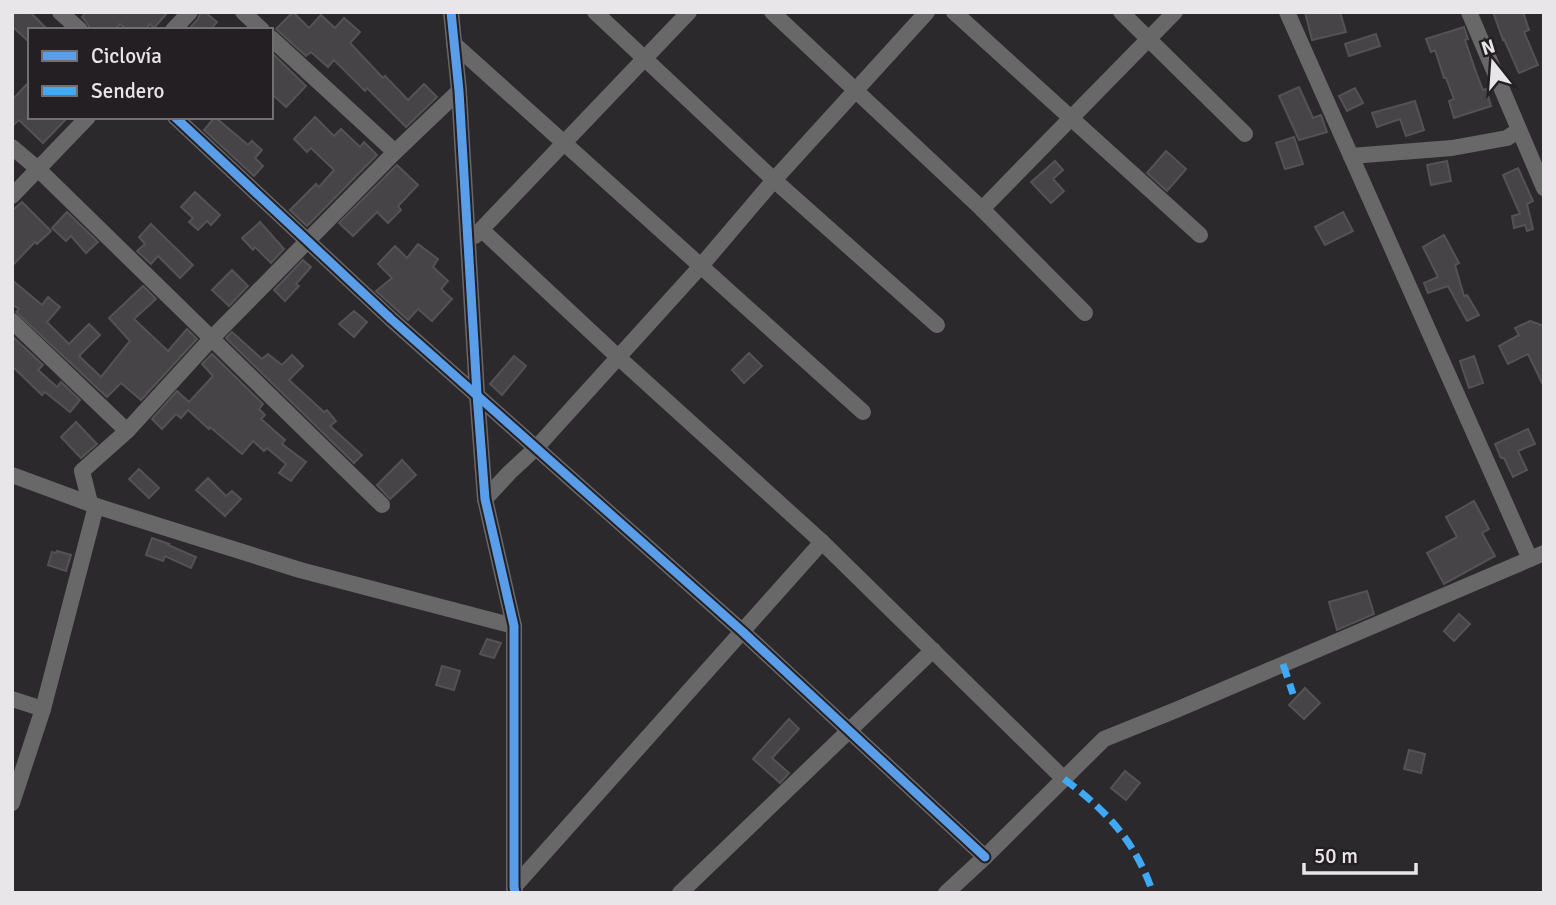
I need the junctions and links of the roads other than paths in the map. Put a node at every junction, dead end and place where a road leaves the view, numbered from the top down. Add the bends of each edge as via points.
1 (60, 12) edge
2 (190, 12) edge
3 (243, 12) edge
4 (451, 12) edge
5 (595, 12) edge
6 (689, 12) edge
7 (772, 12) edge
8 (927, 12) edge
9 (954, 12) edge
10 (1121, 12) edge
11 (1175, 12) edge
12 (1286, 12) edge
13 (1469, 12) edge
14 (78, 28) edge
15 (175, 28) edge
16 (260, 28) edge
17 (273, 40) edge
18 (1149, 40) junction
19 (454, 44) junction
20 (645, 59) junction
21 (459, 91) junction
22 (856, 91) junction
23 (1071, 118) junction
24 (86, 119) edge
25 (177, 119) edge
26 (1520, 130) junction
27 (1245, 134) dead end
28 (563, 143) junction
29 (12, 147) edge
30 (394, 152) junction
31 (1351, 156) junction
32 (38, 169) junction
33 (774, 180) junction
34 (1544, 188) edge
35 (12, 196) edge
36 (982, 209) junction
37 (482, 230) junction
38 (1200, 235) dead end
39 (308, 242) junction
40 (468, 242) junction
41 (700, 267) junction
42 (1085, 313) dead end
43 (12, 321) edge
44 (937, 325) dead end
45 (211, 339) junction
46 (618, 357) junction
47 (477, 394) junction
48 (863, 412) dead end
49 (127, 431) junction
50 (536, 448) junction
51 (12, 475) edge
52 (485, 499) junction
53 (93, 504) junction
54 (382, 505) dead end
55 (822, 542) junction
56 (1537, 556) edge
57 (514, 626) junction
58 (743, 632) junction
59 (933, 650) junction
60 (12, 699) edge
61 (43, 709) junction
62 (849, 731) junction
63 (1064, 779) junction
64 (12, 803) edge
65 (985, 858) junction
66 (515, 890) edge
67 (680, 893) edge
68 (946, 893) edge

1 - 14 street
2 - 15 street
3 - 16 street
4 - 19 street
5 - 20 street
6 - 20 street
7 - 22 street
8 - 22 street
9 - 23 street
10 - 18 street
11 - 18 street
12 - 31 street
13 - 26 street
17 - 30 street
18 - 23 street
18 - 27 street
19 - 21 street
19 - 28 street
20 - 28 street
20 - 33 street
21 - 30 street
21 - 40 street
22 - 33 street
22 - 36 street
23 - 36 street
23 - 38 street
24 - 32 street
25 - 39 street
26 - 31 street via 1507,138 1452,148
26 - 34 street
28 - 37 street
28 - 41 street
29 - 32 street
30 - 39 street
31 - 56 street
32 - 35 street
32 - 45 street
33 - 41 street
33 - 44 street
36 - 42 street
37 - 40 street
37 - 46 street
39 - 45 street
39 - 47 street
40 - 47 street
41 - 46 street
41 - 48 street
43 - 49 street
45 - 49 street
45 - 54 street
46 - 50 street
46 - 55 street
47 - 50 street
47 - 52 street
49 - 53 street via 82,471
50 - 52 street
50 - 58 street
51 - 53 street
52 - 57 street
53 - 57 street via 300,569
53 - 61 street
55 - 58 street
55 - 59 street
56 - 63 street via 1104,739
57 - 66 street
58 - 62 street
58 - 66 street
59 - 62 street
59 - 63 street
60 - 61 street
61 - 64 street
62 - 65 street
62 - 67 street
63 - 65 street
65 - 68 street

